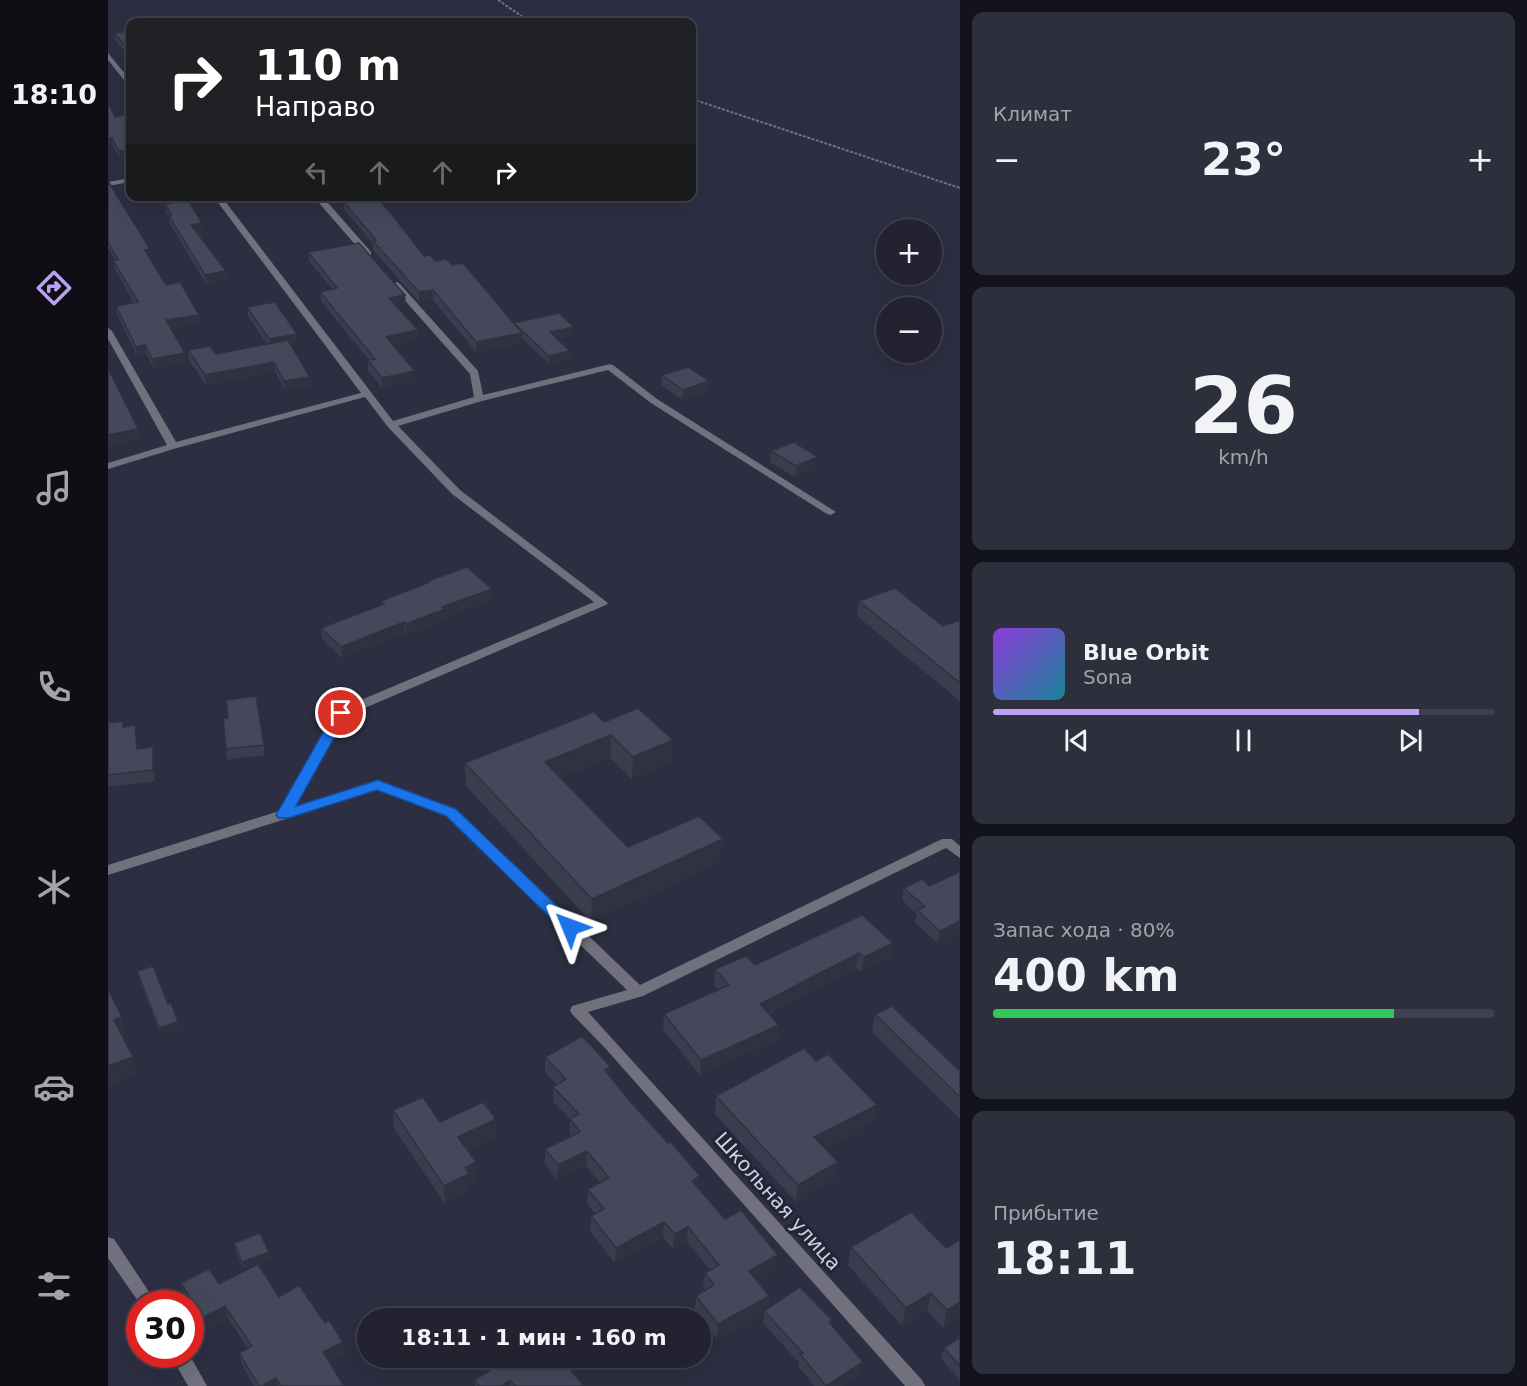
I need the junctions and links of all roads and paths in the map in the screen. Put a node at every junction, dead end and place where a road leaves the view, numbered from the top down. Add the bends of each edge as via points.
1 (498, 0) edge
2 (524, 18) edge
3 (108, 55) edge
4 (126, 79) edge
5 (696, 100) edge
6 (126, 181) edge
7 (108, 184) edge
8 (960, 188) edge
9 (221, 201) edge
10 (321, 201) edge
11 (372, 258) edge
12 (388, 276) edge
13 (108, 331) edge
14 (368, 394) junction
15 (479, 399) junction
16 (391, 425) junction
17 (173, 446) junction
18 (108, 466) edge
19 (831, 512) dead end
20 (284, 815) junction
21 (960, 853) edge
22 (108, 870) edge
23 (638, 992) junction
24 (108, 1244) edge
25 (139, 1290) edge
26 (187, 1368) edge
27 (198, 1386) edge
28 (916, 1386) edge

1 - 2 path
3 - 4 street
5 - 8 path
6 - 7 street
9 - 14 street
10 - 11 street
12 - 15 street via 475,373
13 - 17 street
14 - 16 street
14 - 17 street
15 - 16 street
15 - 19 street via 610,367 654,401
16 - 20 street via 456,492 602,603 341,713
17 - 18 street
20 - 22 street
20 - 23 street via 378,785 451,812
21 - 23 street via 947,842
23 - 28 street, Школьная улица via 577,1010
24 - 25 street
26 - 27 street

